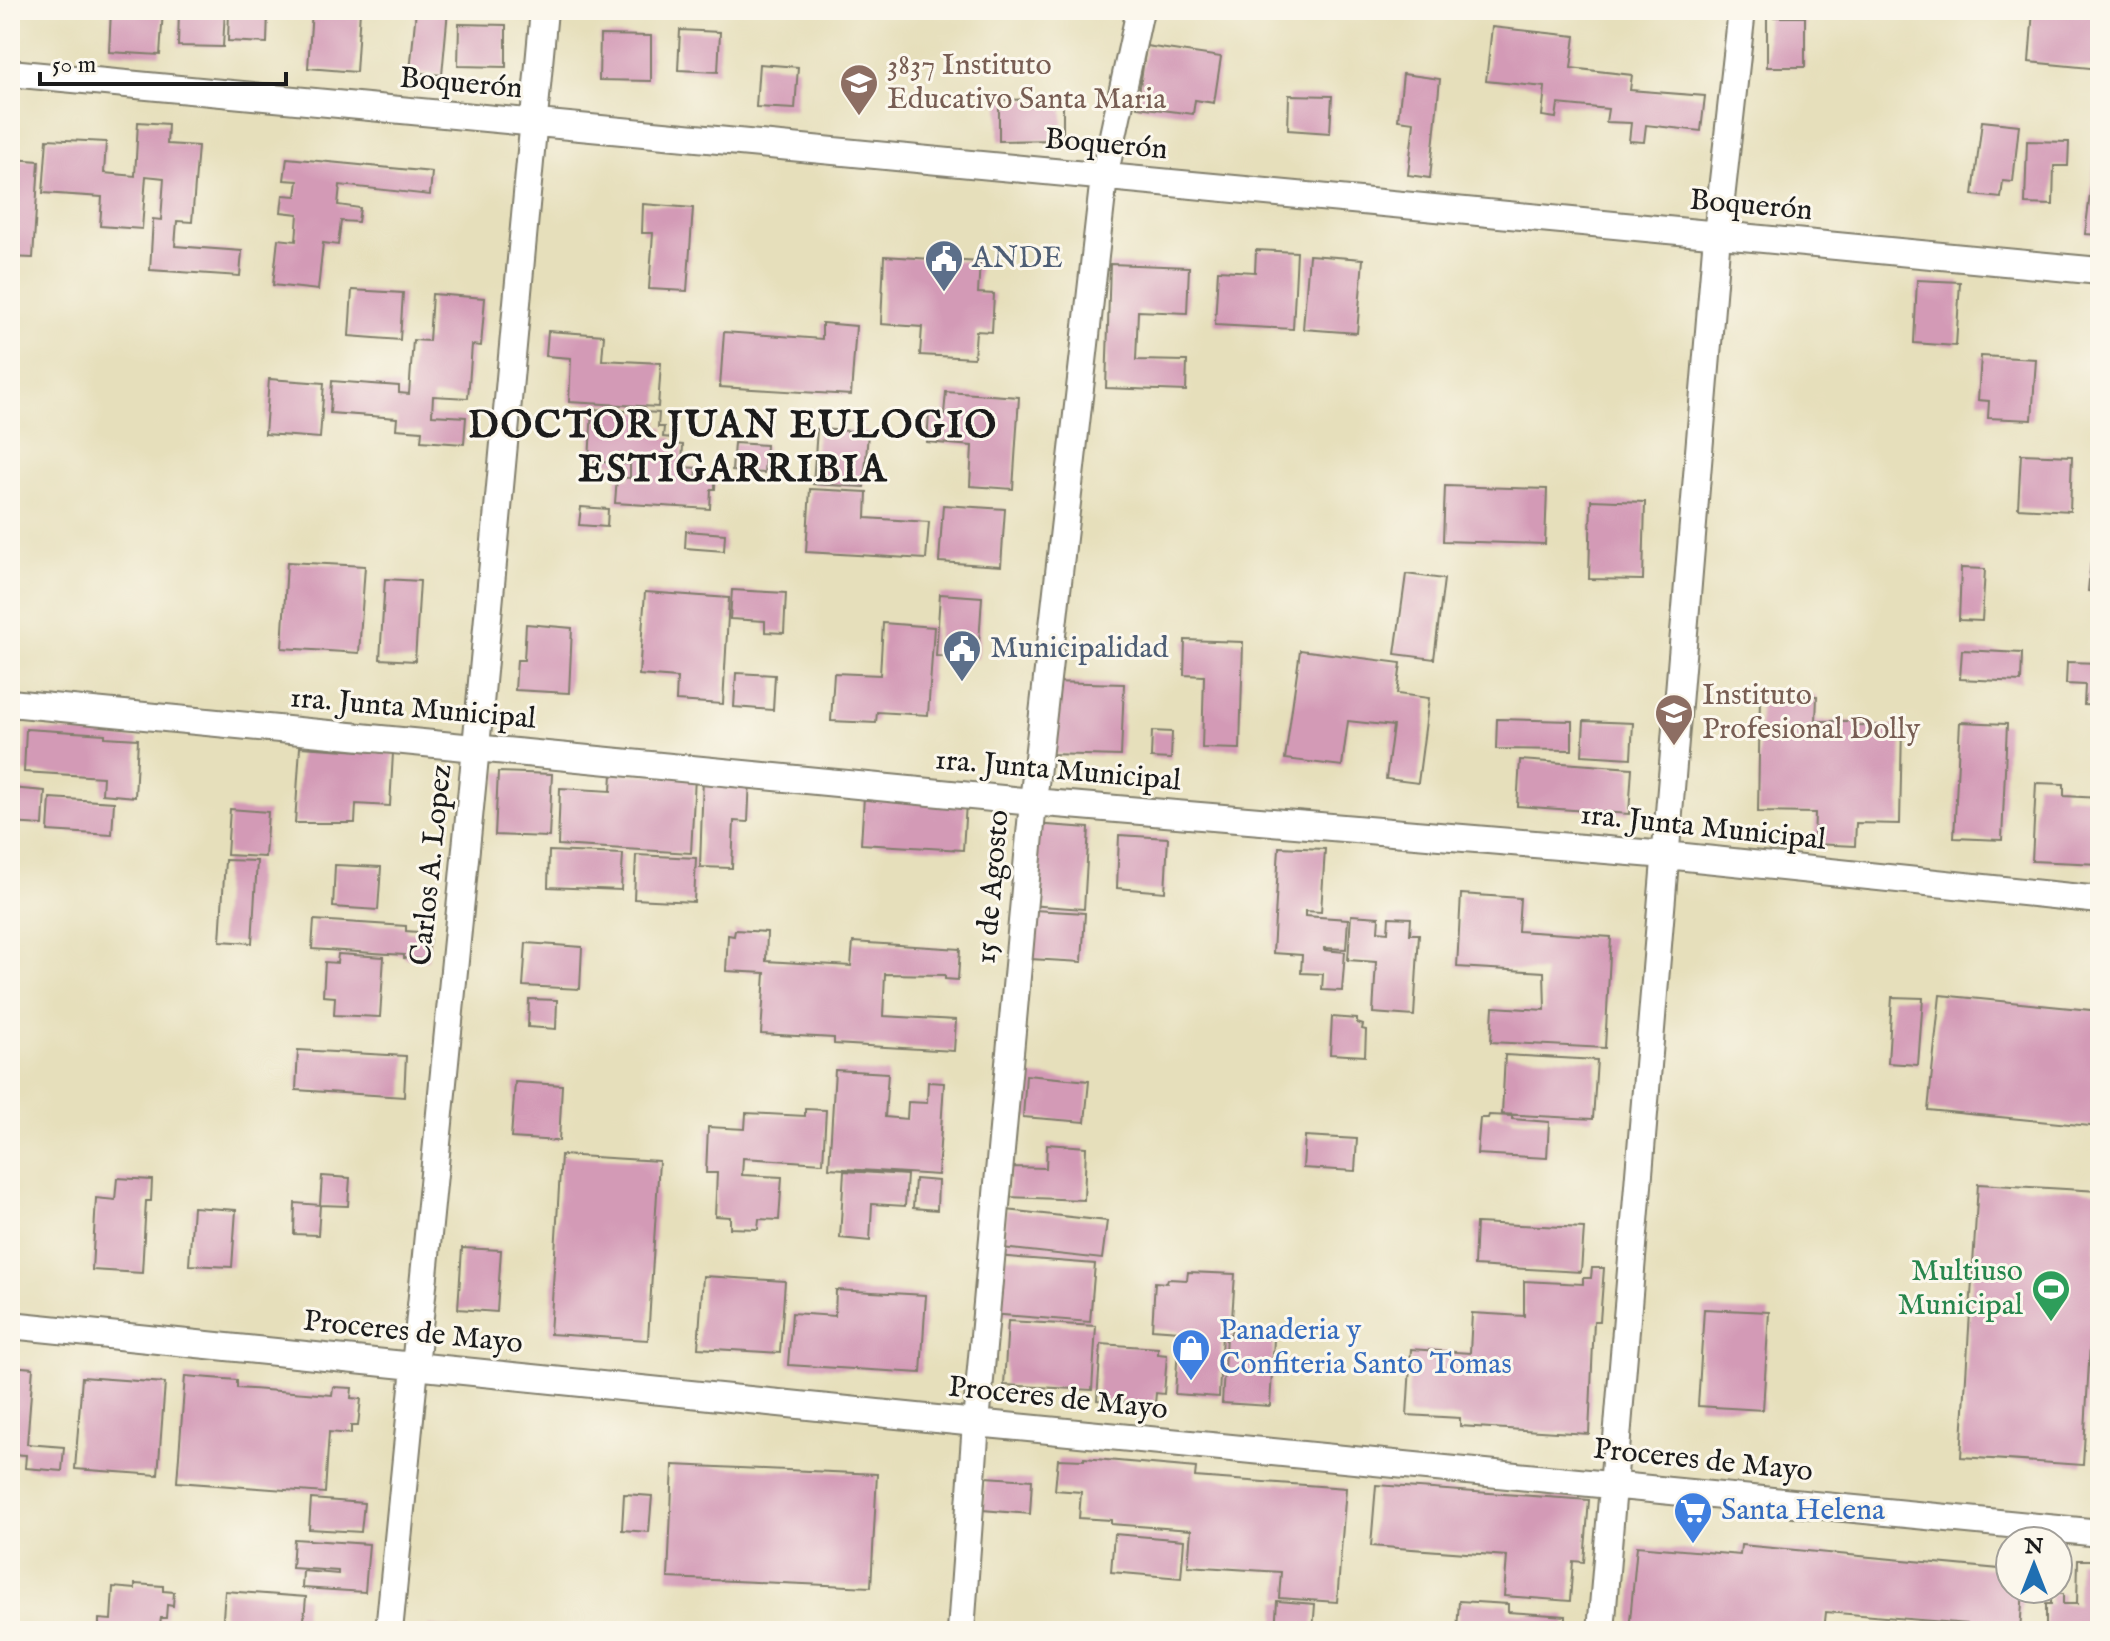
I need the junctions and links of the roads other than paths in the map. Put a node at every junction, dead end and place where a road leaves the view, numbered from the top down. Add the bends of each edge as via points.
1 (544, 10) edge
2 (1140, 10) edge
3 (1742, 10) edge
4 (10, 73) edge
5 (533, 123) junction
6 (1104, 177) junction
7 (1717, 235) junction
8 (2100, 271) edge
9 (10, 703) edge
10 (476, 747) junction
11 (1033, 802) junction
12 (1666, 855) junction
13 (2100, 900) edge
14 (10, 1325) edge
15 (414, 1365) junction
16 (976, 1423) junction
17 (1611, 1484) junction
18 (2100, 1533) edge
19 (389, 1631) edge
20 (961, 1631) edge
21 (1601, 1631) edge

1 - 5 street, Carlos A. Lopez
2 - 6 street, 15 de Agosto
3 - 7 street
4 - 5 street, Boquerón
5 - 6 street, Boquerón
5 - 10 street, Carlos A. Lopez
6 - 7 street, Boquerón
6 - 11 street, 15 de Agosto
7 - 8 street, Boquerón
7 - 12 street
9 - 10 street, 1ra. Junta Municipal
10 - 11 street, 1ra. Junta Municipal
10 - 15 street, Carlos A. Lopez
11 - 12 street, 1ra. Junta Municipal
11 - 16 street, 15 de Agosto
12 - 13 street, 1ra. Junta Municipal
12 - 17 street
14 - 15 street, Proceres de Mayo
15 - 16 street, Proceres de Mayo
15 - 19 street, Carlos A. Lopez
16 - 17 street, Proceres de Mayo
16 - 20 street, 15 de Agosto
17 - 18 street, Proceres de Mayo
17 - 21 street

